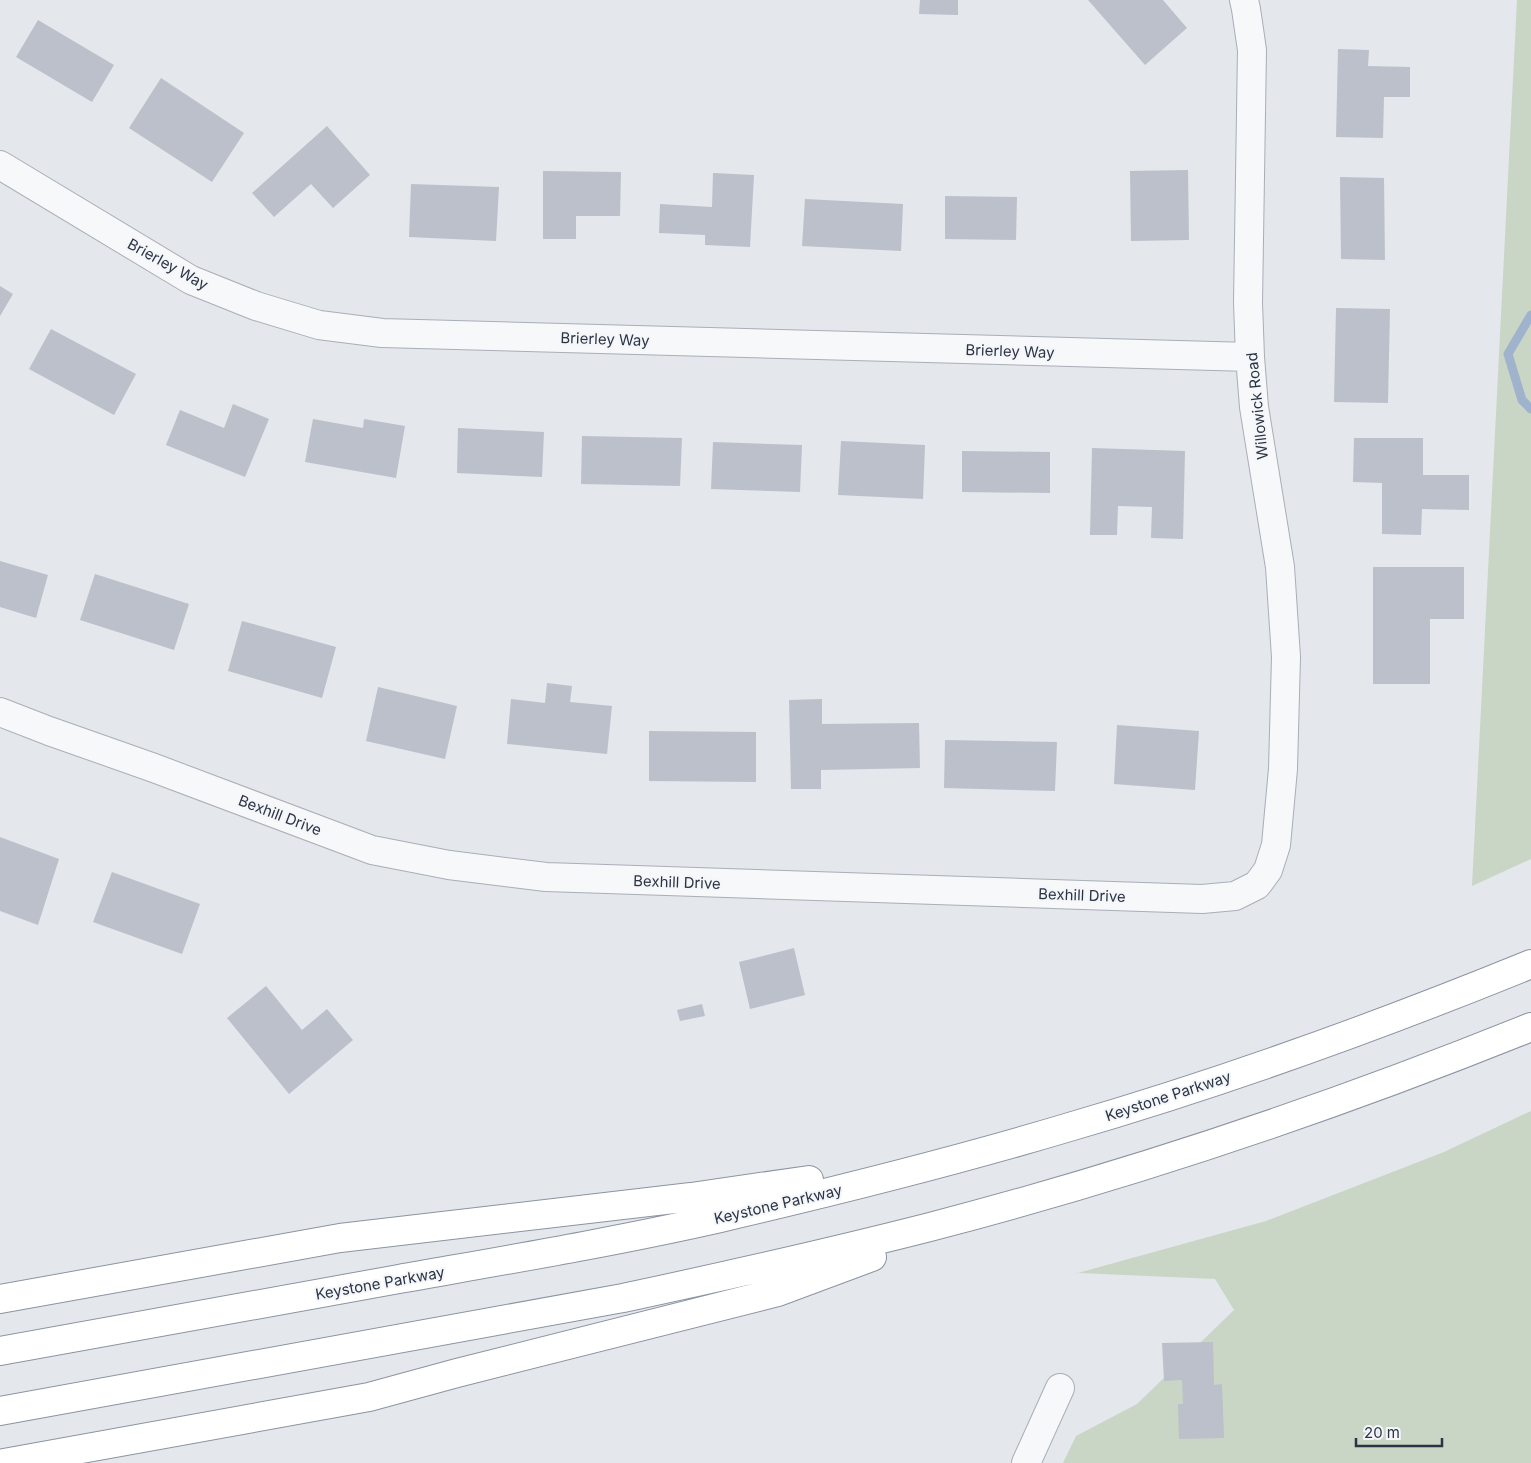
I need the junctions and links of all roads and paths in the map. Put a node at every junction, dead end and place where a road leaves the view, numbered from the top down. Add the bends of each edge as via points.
1 (1244, 0) edge
2 (0, 165) edge
3 (1250, 357) junction
4 (0, 712) edge
5 (1282, 769) joint
6 (1531, 964) edge
7 (1531, 1027) edge
8 (966, 1156) junction
9 (1031, 1199) junction
10 (0, 1299) edge
11 (0, 1351) edge
12 (1060, 1388) dead end
13 (0, 1411) edge
14 (4, 1463) edge
15 (1026, 1463) edge

1 - 3 street, Willowick Road via 1252,50
2 - 3 street, Brierley Way via 191,280 256,306 319,325 382,333
3 - 5 street, Willowick Road via 1254,407 1280,567 1286,657
4 - 5 street, Bexhill Drive via 372,850 449,865 546,877 1192,899 1235,896 1257,885 1268,870 1276,845
6 - 8 highway, Keystone Parkway via 1264,1065 1067,1128
7 - 9 highway via 1332,1103
8 - 10 highway via 691,1197 340,1238
8 - 11 highway, Keystone Parkway via 715,1219
9 - 13 highway via 831,1252 633,1296
9 - 14 highway via 778,1292 368,1397
12 - 15 street

